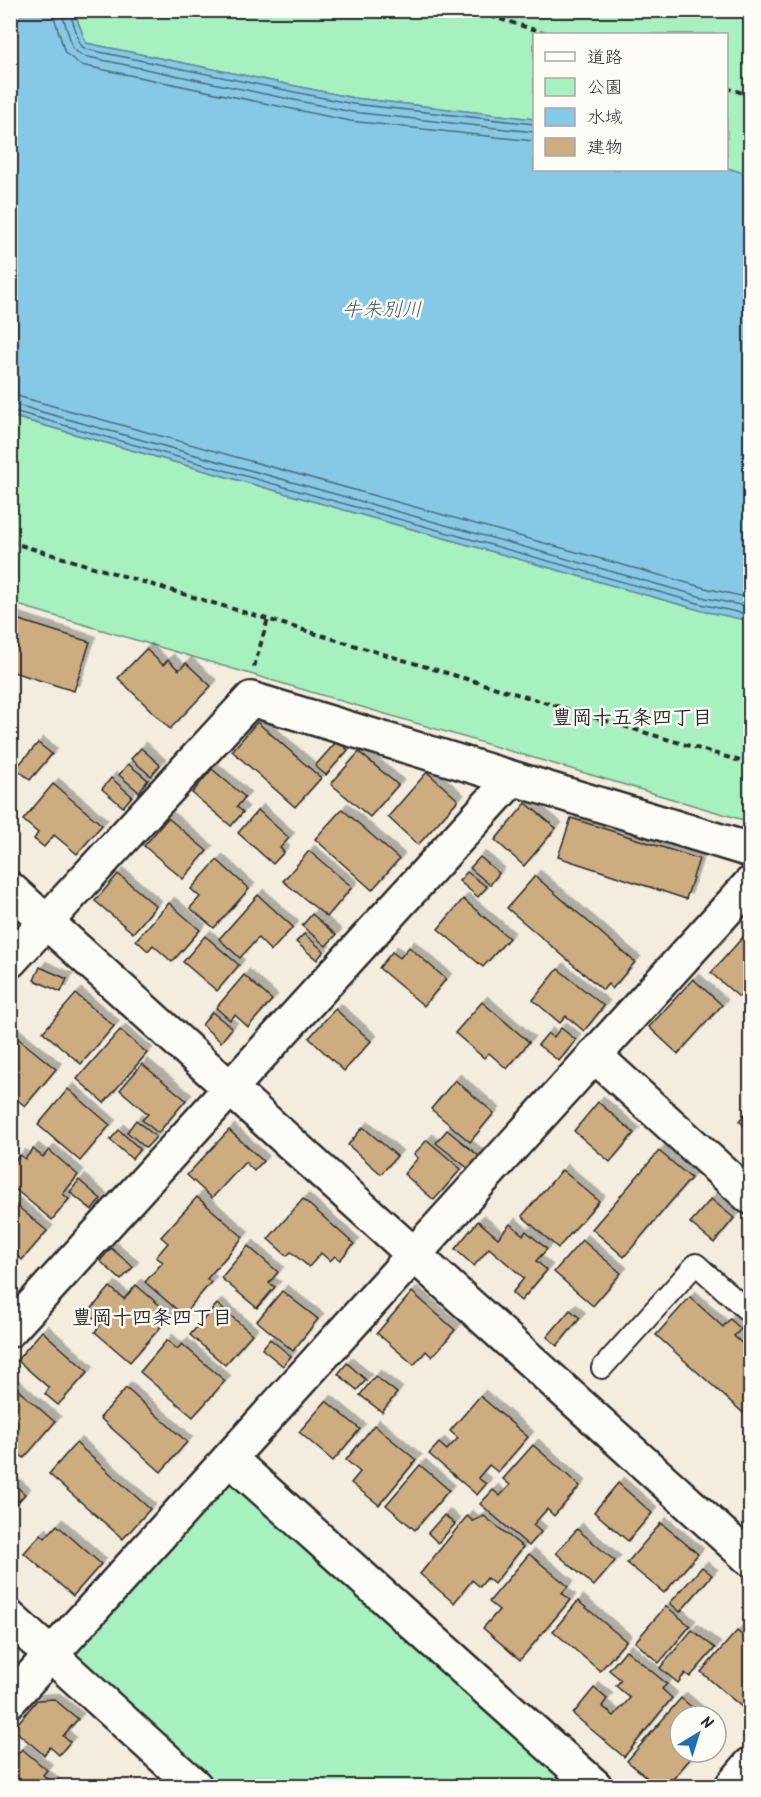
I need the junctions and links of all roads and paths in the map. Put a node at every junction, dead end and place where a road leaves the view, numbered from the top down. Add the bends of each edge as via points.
1 (470, 10) edge
2 (546, 33) edge
3 (728, 89) edge
4 (750, 95) edge
5 (10, 542) edge
6 (268, 619) junction
7 (254, 666) dead end
8 (750, 764) edge
9 (512, 779) junction
10 (750, 850) edge
11 (750, 884) edge
12 (10, 889) edge
13 (46, 922) junction
14 (10, 961) edge
15 (594, 1055) junction
16 (232, 1090) junction
17 (750, 1197) edge
18 (416, 1256) junction
19 (750, 1313) edge
20 (10, 1330) edge
21 (602, 1368) dead end
22 (230, 1459) junction
23 (750, 1559) edge
24 (10, 1618) edge
25 (51, 1655) junction
26 (10, 1700) edge
27 (750, 1765) edge
28 (195, 1786) edge
29 (595, 1786) edge
30 (732, 1786) edge

1 - 2 path
3 - 4 path
5 - 6 path
6 - 7 path
6 - 8 path
9 - 10 street
9 - 13 street via 251,699
9 - 16 street
11 - 15 street
12 - 13 street
13 - 14 street
13 - 16 street
15 - 17 street
15 - 18 street
16 - 18 street
16 - 20 street
18 - 22 street
18 - 23 street
19 - 21 lane via 696,1264
22 - 25 street
22 - 29 street
24 - 25 street
25 - 26 street
25 - 28 street
27 - 30 street

